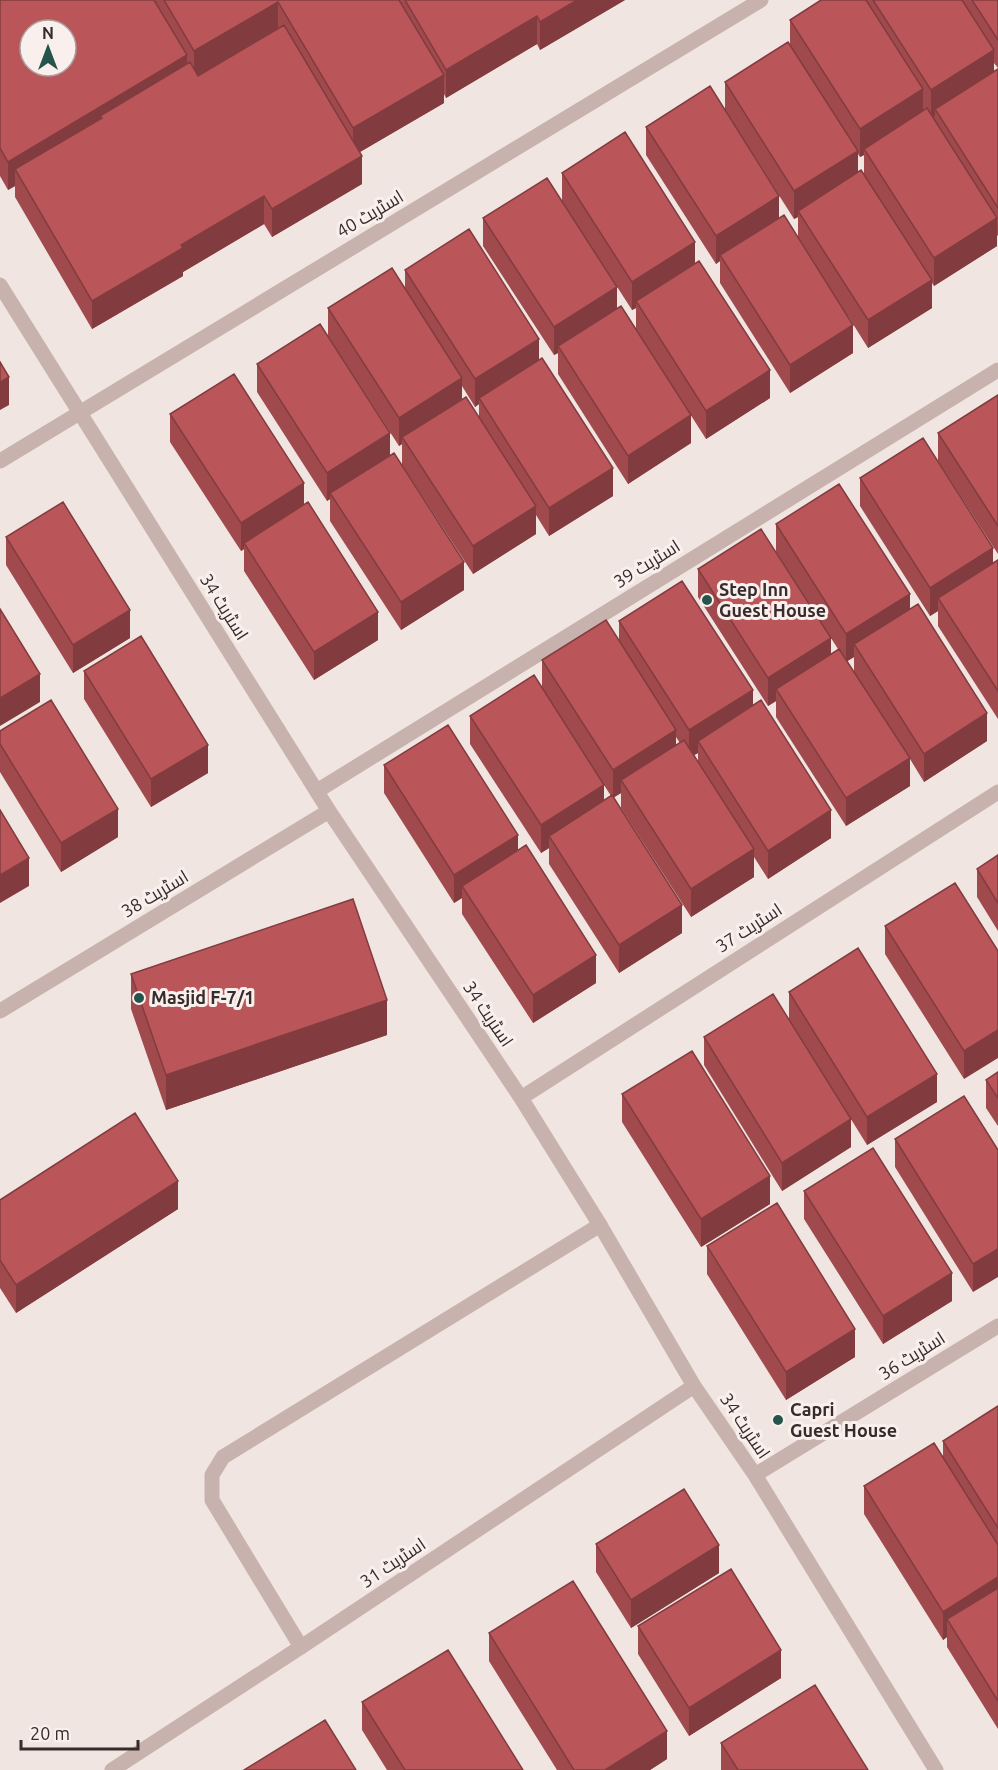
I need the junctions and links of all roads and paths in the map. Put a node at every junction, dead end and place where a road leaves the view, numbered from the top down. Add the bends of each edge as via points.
1 (761, 0) edge
2 (0, 285) edge
3 (998, 370) edge
4 (79, 413) junction
5 (0, 461) edge
6 (317, 791) junction
7 (998, 792) edge
8 (329, 811) junction
9 (0, 1011) edge
10 (521, 1098) junction
11 (600, 1225) junction
12 (998, 1326) edge
13 (694, 1386) junction
14 (755, 1475) junction
15 (301, 1647) junction
16 (112, 1770) edge
17 (936, 1770) edge

1 - 4 street, اسٹریٹ 40
2 - 4 street, اسٹریٹ 34
3 - 6 street, اسٹریٹ 39
4 - 5 street, اسٹریٹ 40
4 - 6 street, اسٹریٹ 34
6 - 8 street, اسٹریٹ 34
7 - 10 street, اسٹریٹ 37
8 - 9 street, اسٹریٹ 38
8 - 10 street, اسٹریٹ 34
10 - 11 street, اسٹریٹ 34
11 - 13 street, اسٹریٹ 34
11 - 15 street via 223,1457 212,1475 212,1500
12 - 14 street, اسٹریٹ 36
13 - 14 street, اسٹریٹ 34
13 - 15 street, اسٹریٹ 31
14 - 17 street, اسٹریٹ 34
15 - 16 street, اسٹریٹ 31

